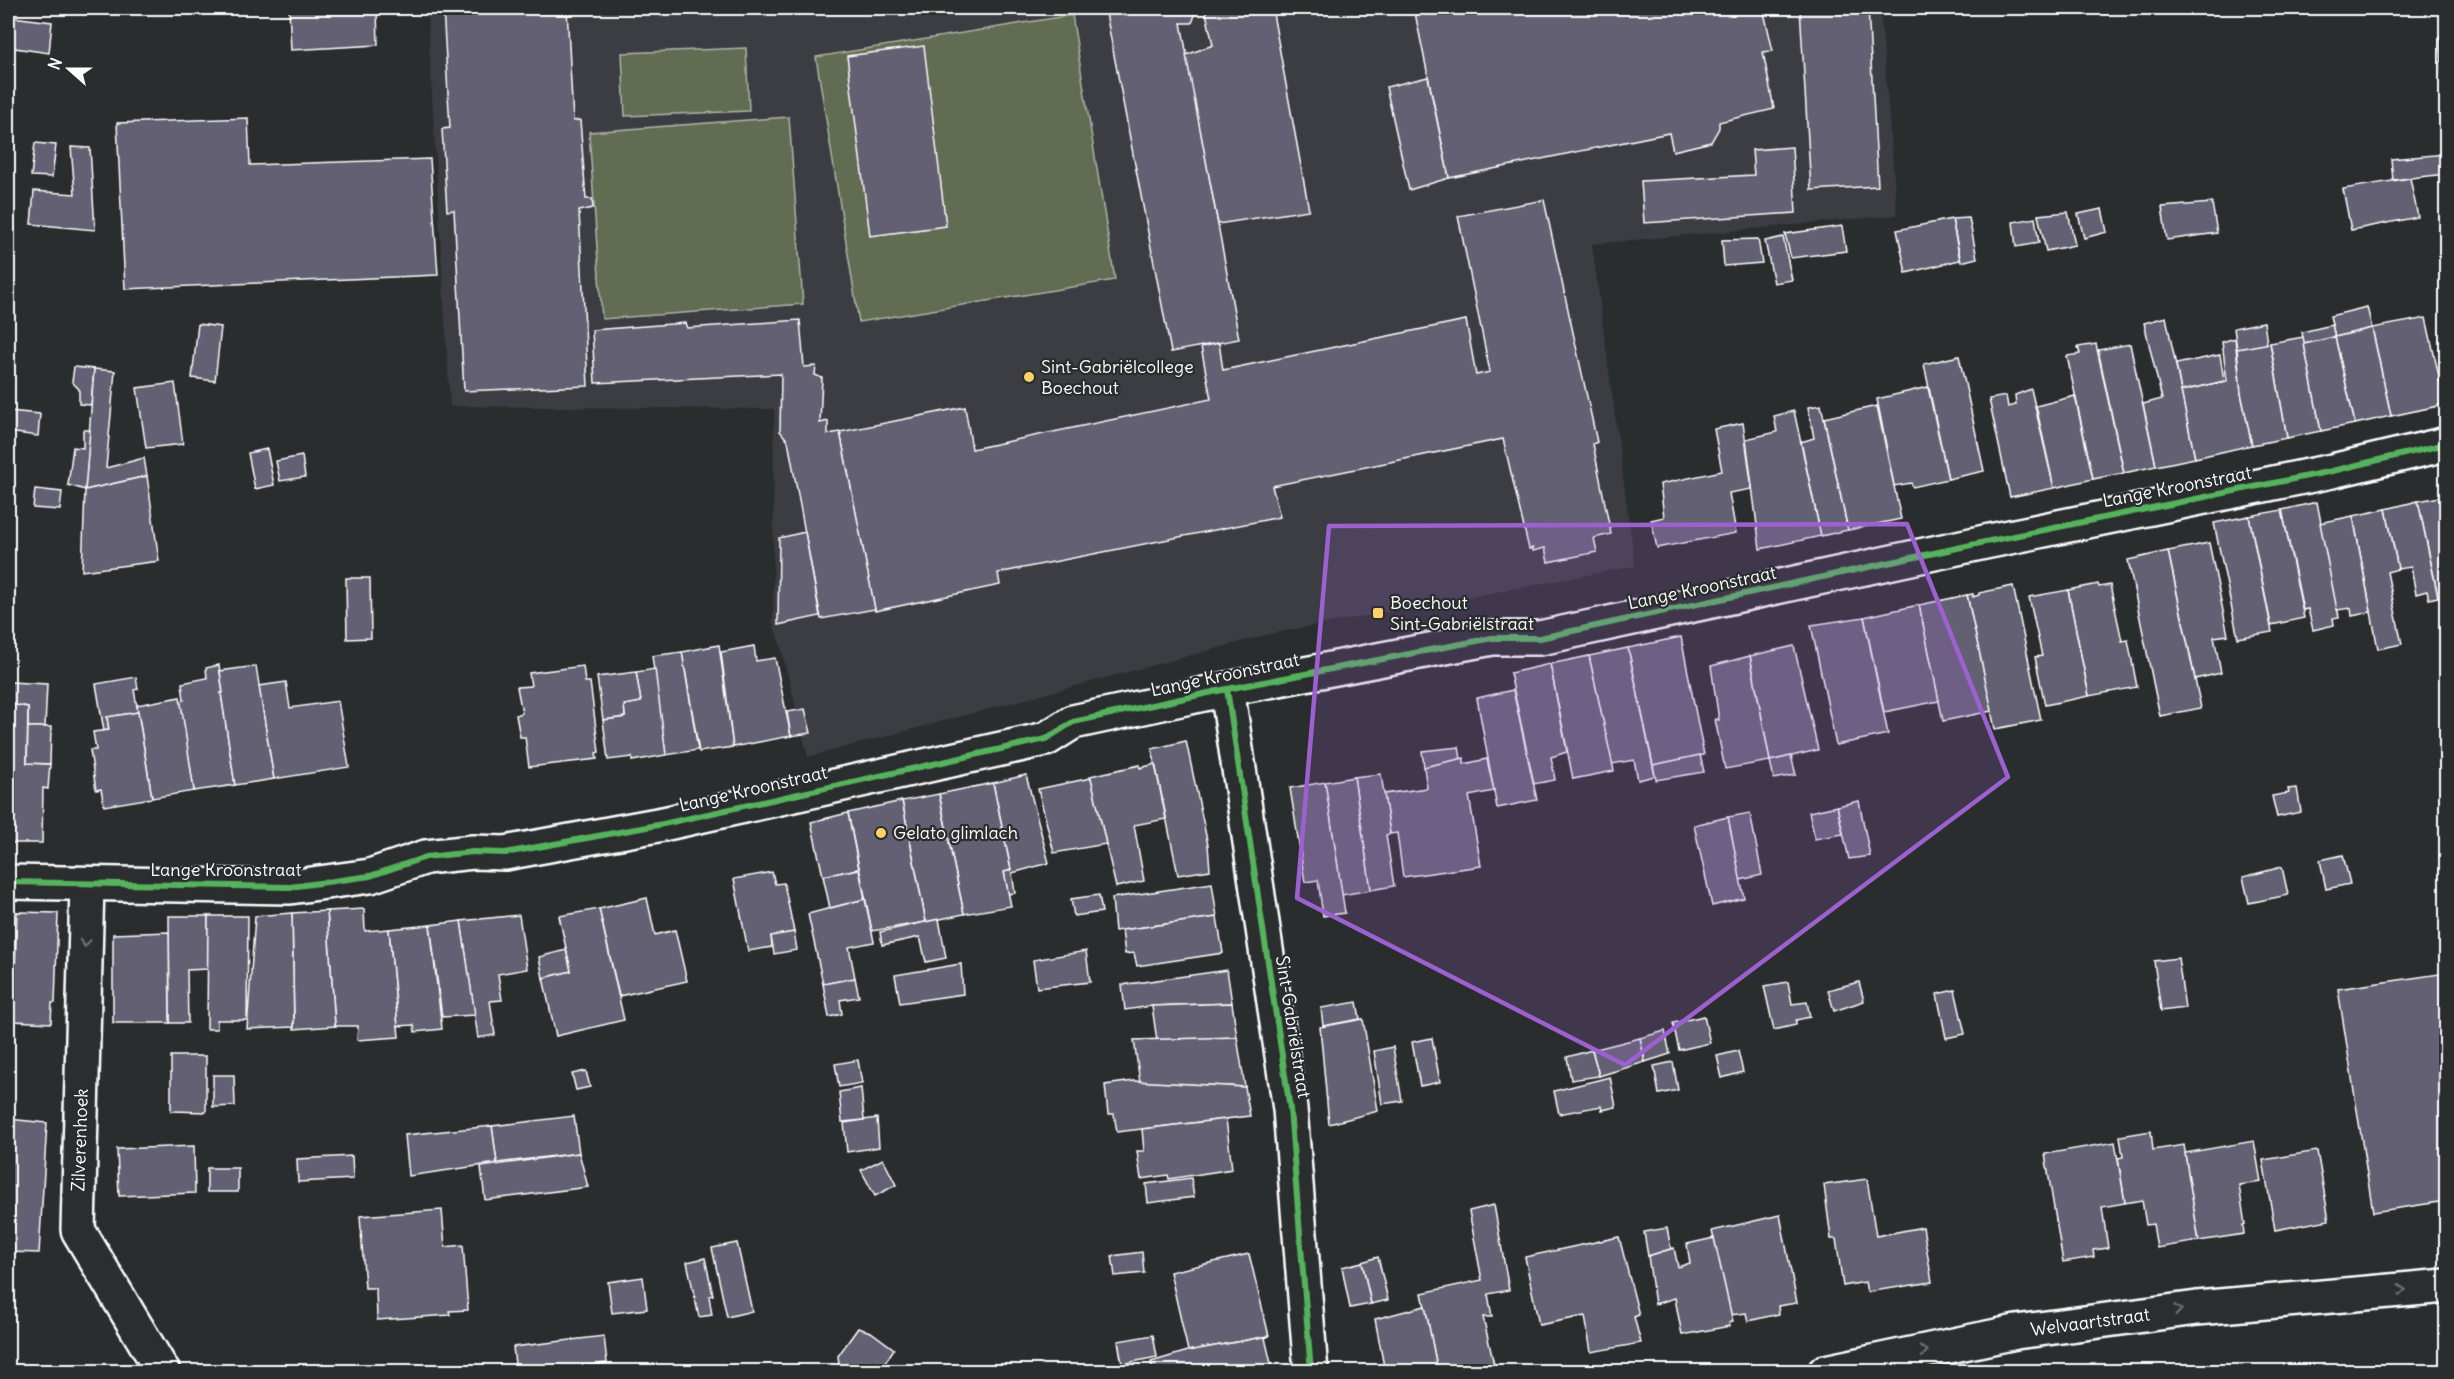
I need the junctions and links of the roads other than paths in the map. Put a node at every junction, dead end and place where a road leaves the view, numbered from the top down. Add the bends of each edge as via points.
1 (2446, 444) edge
2 (1227, 689) junction
3 (8, 882) edge
4 (87, 885) junction
5 (2446, 1287) edge
6 (163, 1371) edge
7 (1311, 1371) edge
8 (1825, 1371) edge

1 - 2 street, Lange Kroonstraat via 1540,638 1492,638
2 - 4 street, Lange Kroonstraat via 1073,722 1046,739 663,824 505,854 473,852 426,857 370,876 290,887
2 - 7 street, Sint-Gabriëlstraat via 1290,1109
3 - 4 street, Lange Kroonstraat
4 -> 6 street, Zilverenhoek via 78,1230
8 -> 5 street, Welvaartstraat via 2027,1331 2197,1308

